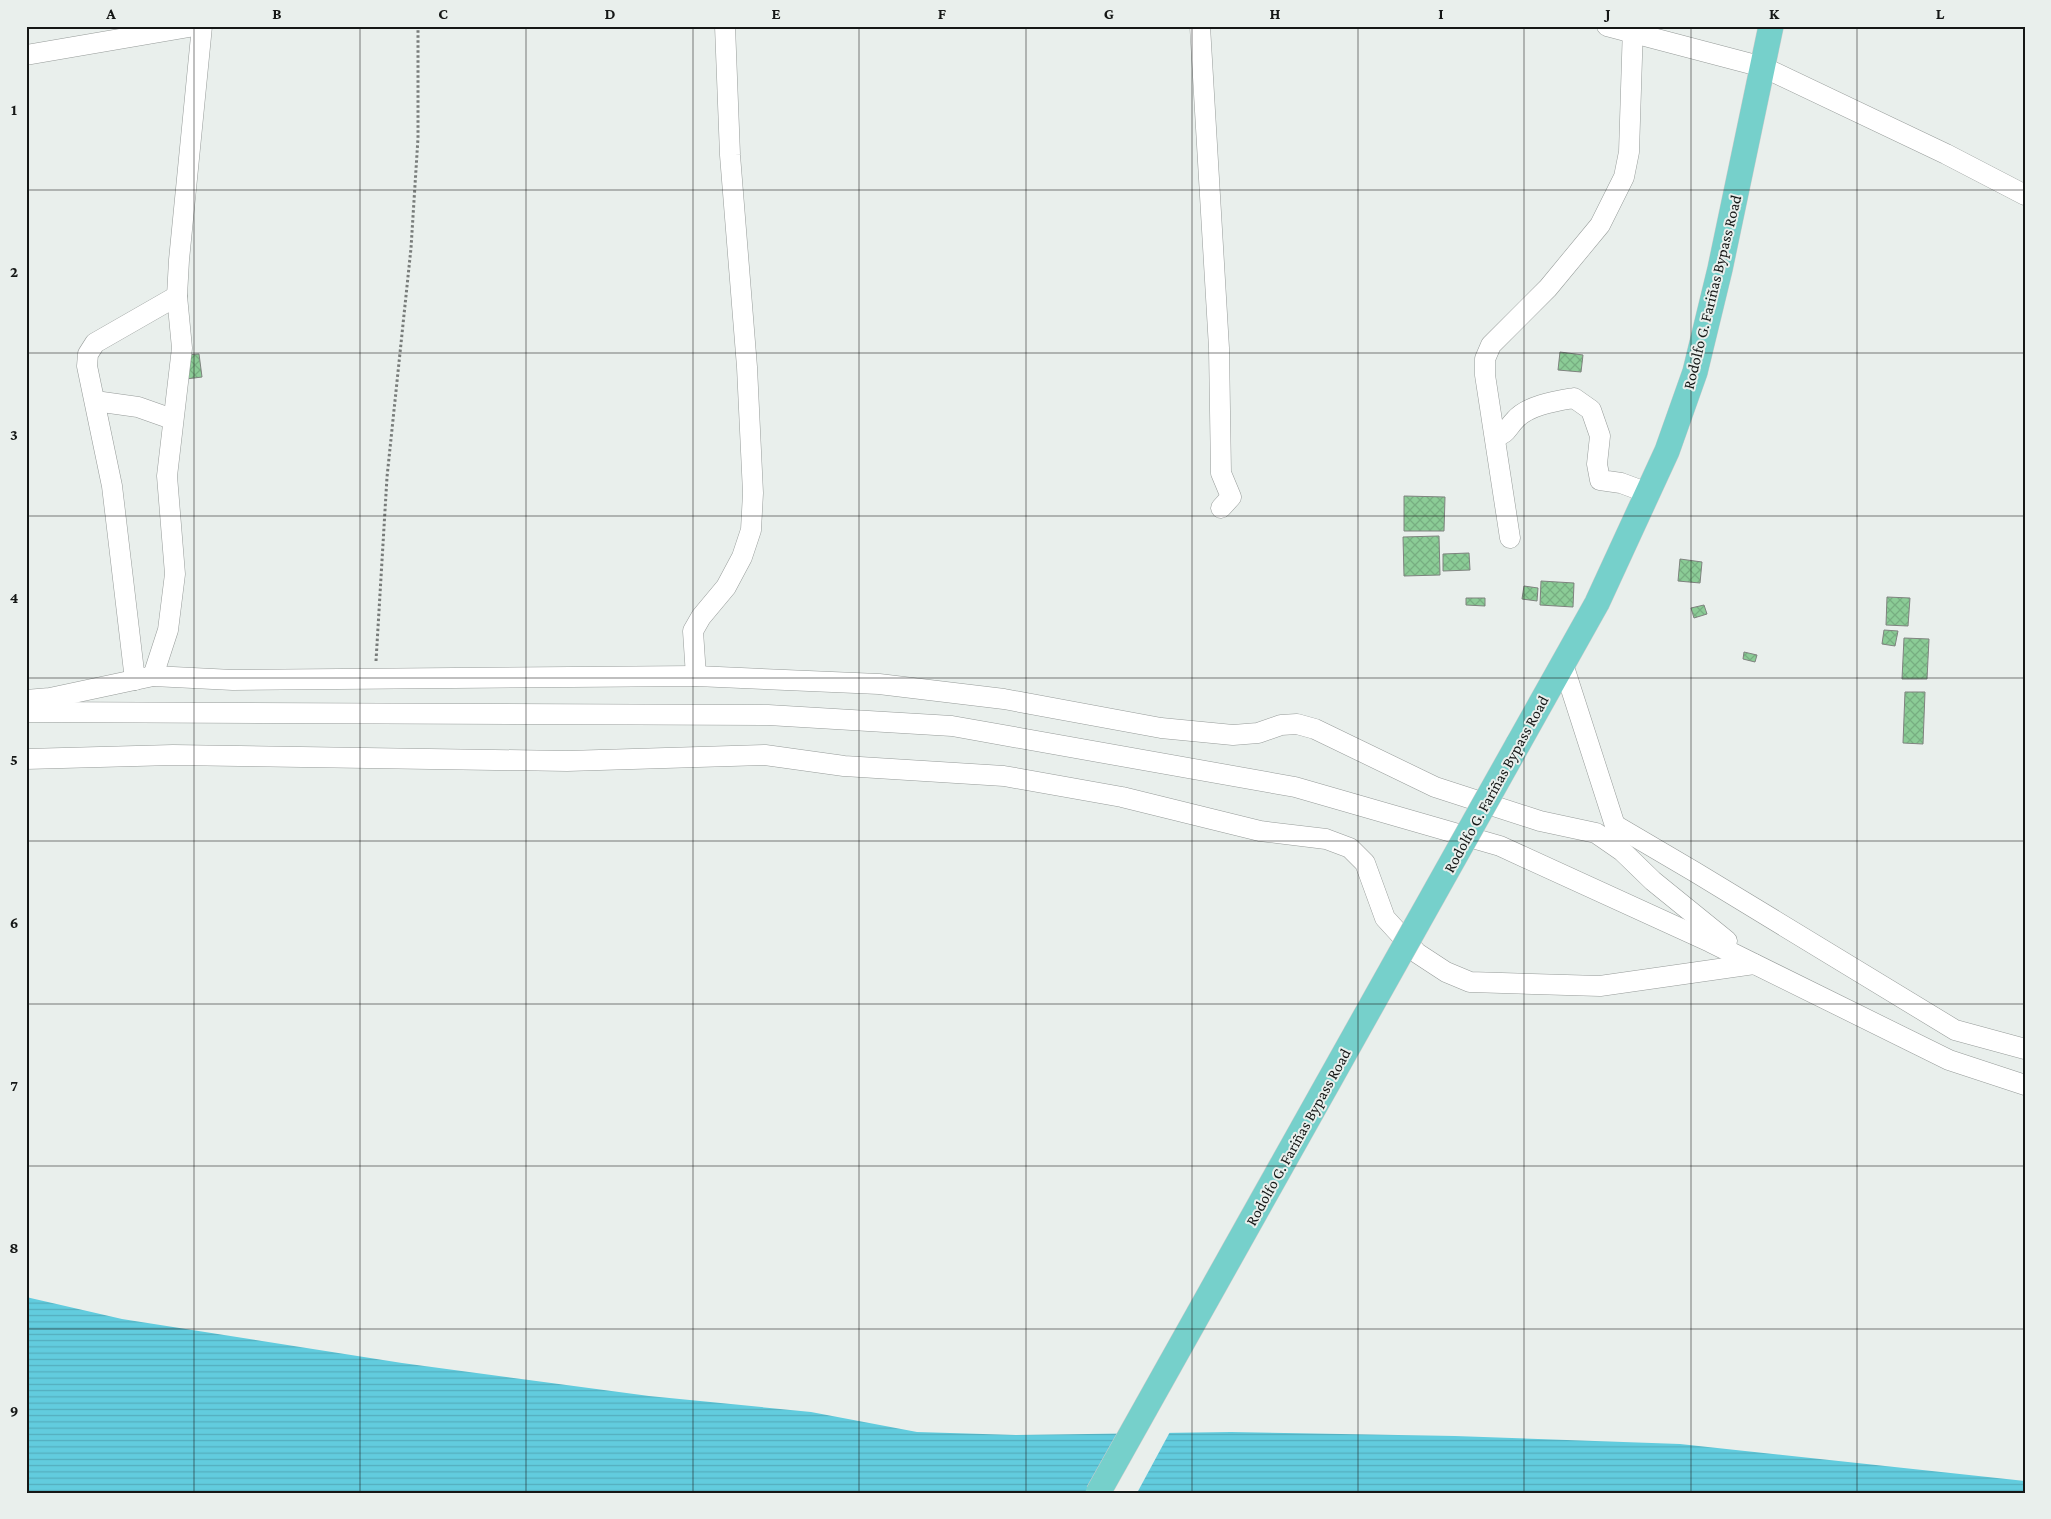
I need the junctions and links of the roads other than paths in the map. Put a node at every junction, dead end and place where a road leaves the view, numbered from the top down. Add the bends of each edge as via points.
1 (195, 26) edge
2 (202, 26) edge
3 (725, 26) edge
4 (1200, 26) edge
5 (1607, 26) edge
6 (1771, 26) edge
7 (1633, 30) edge
8 (26, 55) edge
9 (1763, 67) junction
10 (2025, 195) edge
11 (177, 296) junction
12 (95, 401) junction
13 (172, 419) junction
14 (1495, 437) junction
15 (1648, 493) junction
16 (1221, 508) dead end
17 (1510, 538) dead end
18 (1564, 664) junction
19 (696, 676) junction
20 (144, 678) junction
21 (26, 700) edge
22 (26, 712) edge
23 (26, 759) edge
24 (1615, 825) junction
25 (1622, 851) junction
26 (1754, 964) junction
27 (2025, 1049) edge
28 (2025, 1085) edge
29 (1098, 1493) edge

1 - 8 street
2 - 11 street
3 - 19 street via 730,155 747,367 753,502 751,530 742,557 726,587 693,630
4 - 16 street via 1219,348 1220,473 1231,497
5 - 7 street
6 - 9 main road, Rodolfo G. Fariñas Bypass Road
7 - 9 street
7 - 14 street via 1629,152 1624,177 1600,224 1548,288 1491,345 1485,359 1485,375
9 - 10 street
9 - 15 main road, Rodolfo G. Fariñas Bypass Road via 1695,372 1667,451
11 - 12 street via 95,343 88,354 87,366
11 - 13 street via 182,348
12 - 13 street via 138,407
12 - 20 street
13 - 20 street via 167,476 175,574 168,630
14 - 15 street via 1531,410 1574,398 1591,410 1600,436 1597,464 1600,480
14 - 17 street
15 - 18 main road, Rodolfo G. Fariñas Bypass Road via 1597,603
18 - 24 street
18 - 29 main road, Rodolfo G. Fariñas Bypass Road, bridge
19 - 20 street
19 - 25 street via 879,684 1004,699 1161,728 1233,734 1298,724 1315,729 1435,787 1540,821 1596,833
20 - 21 street
22 - 26 street via 768,715 952,726 1295,787 1490,844
23 - 26 street via 173,755 567,761 764,754 844,766 1004,776 1122,797 1260,831 1326,839 1350,848 1365,863 1385,918 1417,953 1446,972 1470,982 1600,986
24 - 25 street
24 - 27 street via 1955,1030
25 - 26 street via 1653,881
26 - 28 street via 1949,1060

